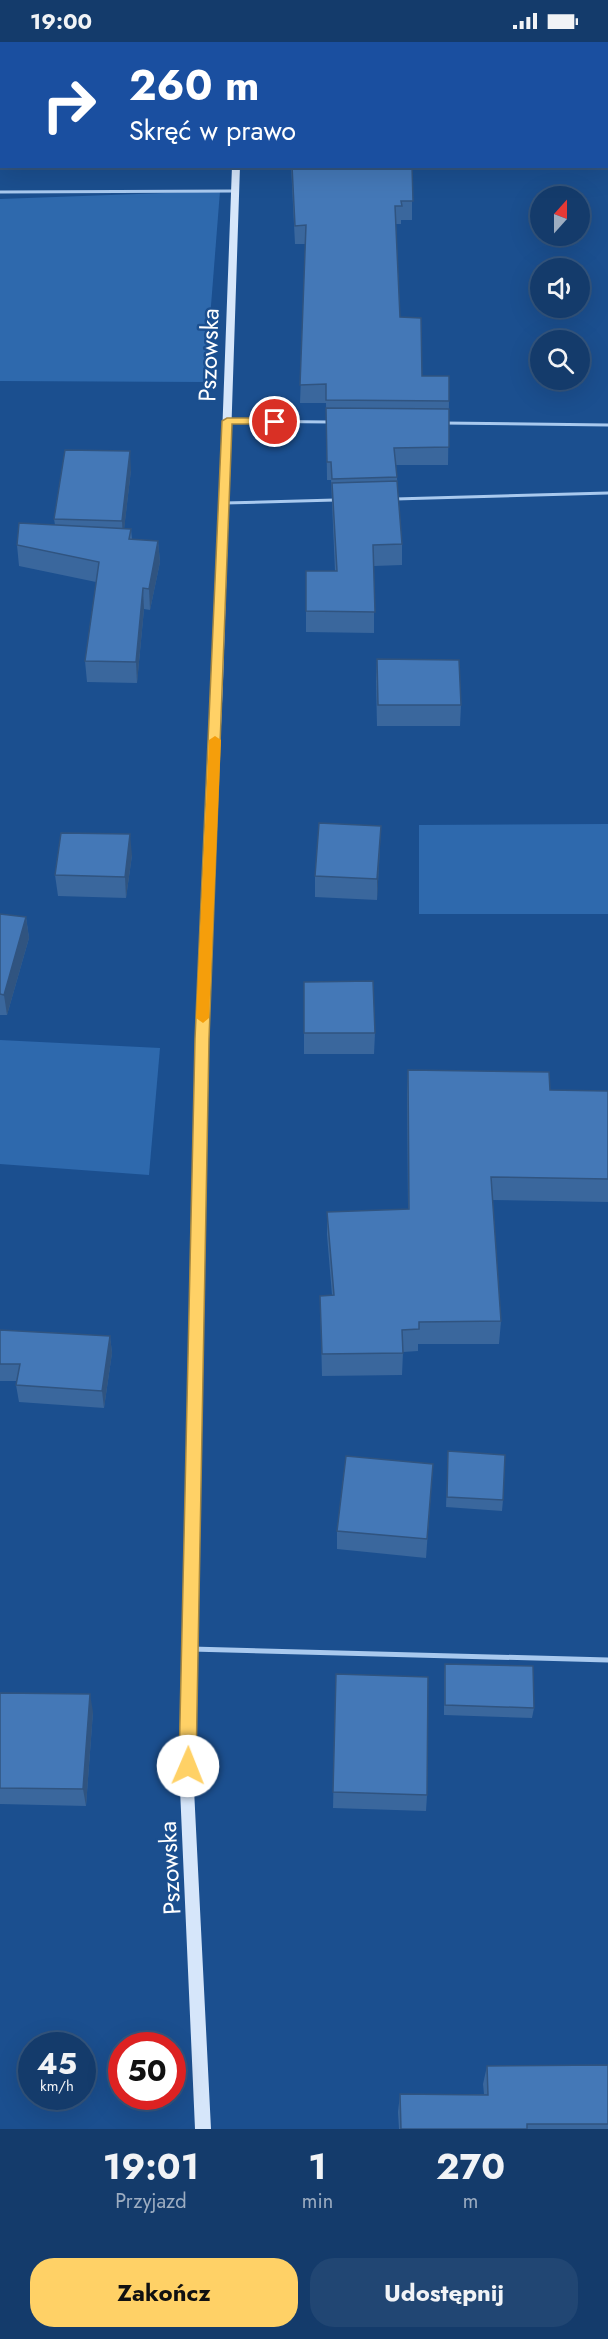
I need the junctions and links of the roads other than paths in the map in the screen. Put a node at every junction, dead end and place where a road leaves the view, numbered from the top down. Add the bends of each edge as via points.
1 (236, 168) edge
2 (235, 191) junction
3 (0, 192) edge
4 (227, 421) junction
5 (334, 422) edge
6 (441, 423) edge
7 (608, 425) edge
8 (608, 494) edge
9 (392, 499) edge
10 (344, 500) edge
11 (224, 503) junction
12 (191, 1649) junction
13 (608, 1660) edge
14 (203, 2129) edge

1 - 2 main road, Pszowska
2 - 3 lane
2 - 4 main road, Pszowska
4 - 5 lane
4 - 11 main road, Pszowska
6 - 7 lane
8 - 9 lane
10 - 11 lane
11 - 12 main road, Pszowska via 202,1021
12 - 13 lane
12 - 14 main road, Pszowska via 187,1789

